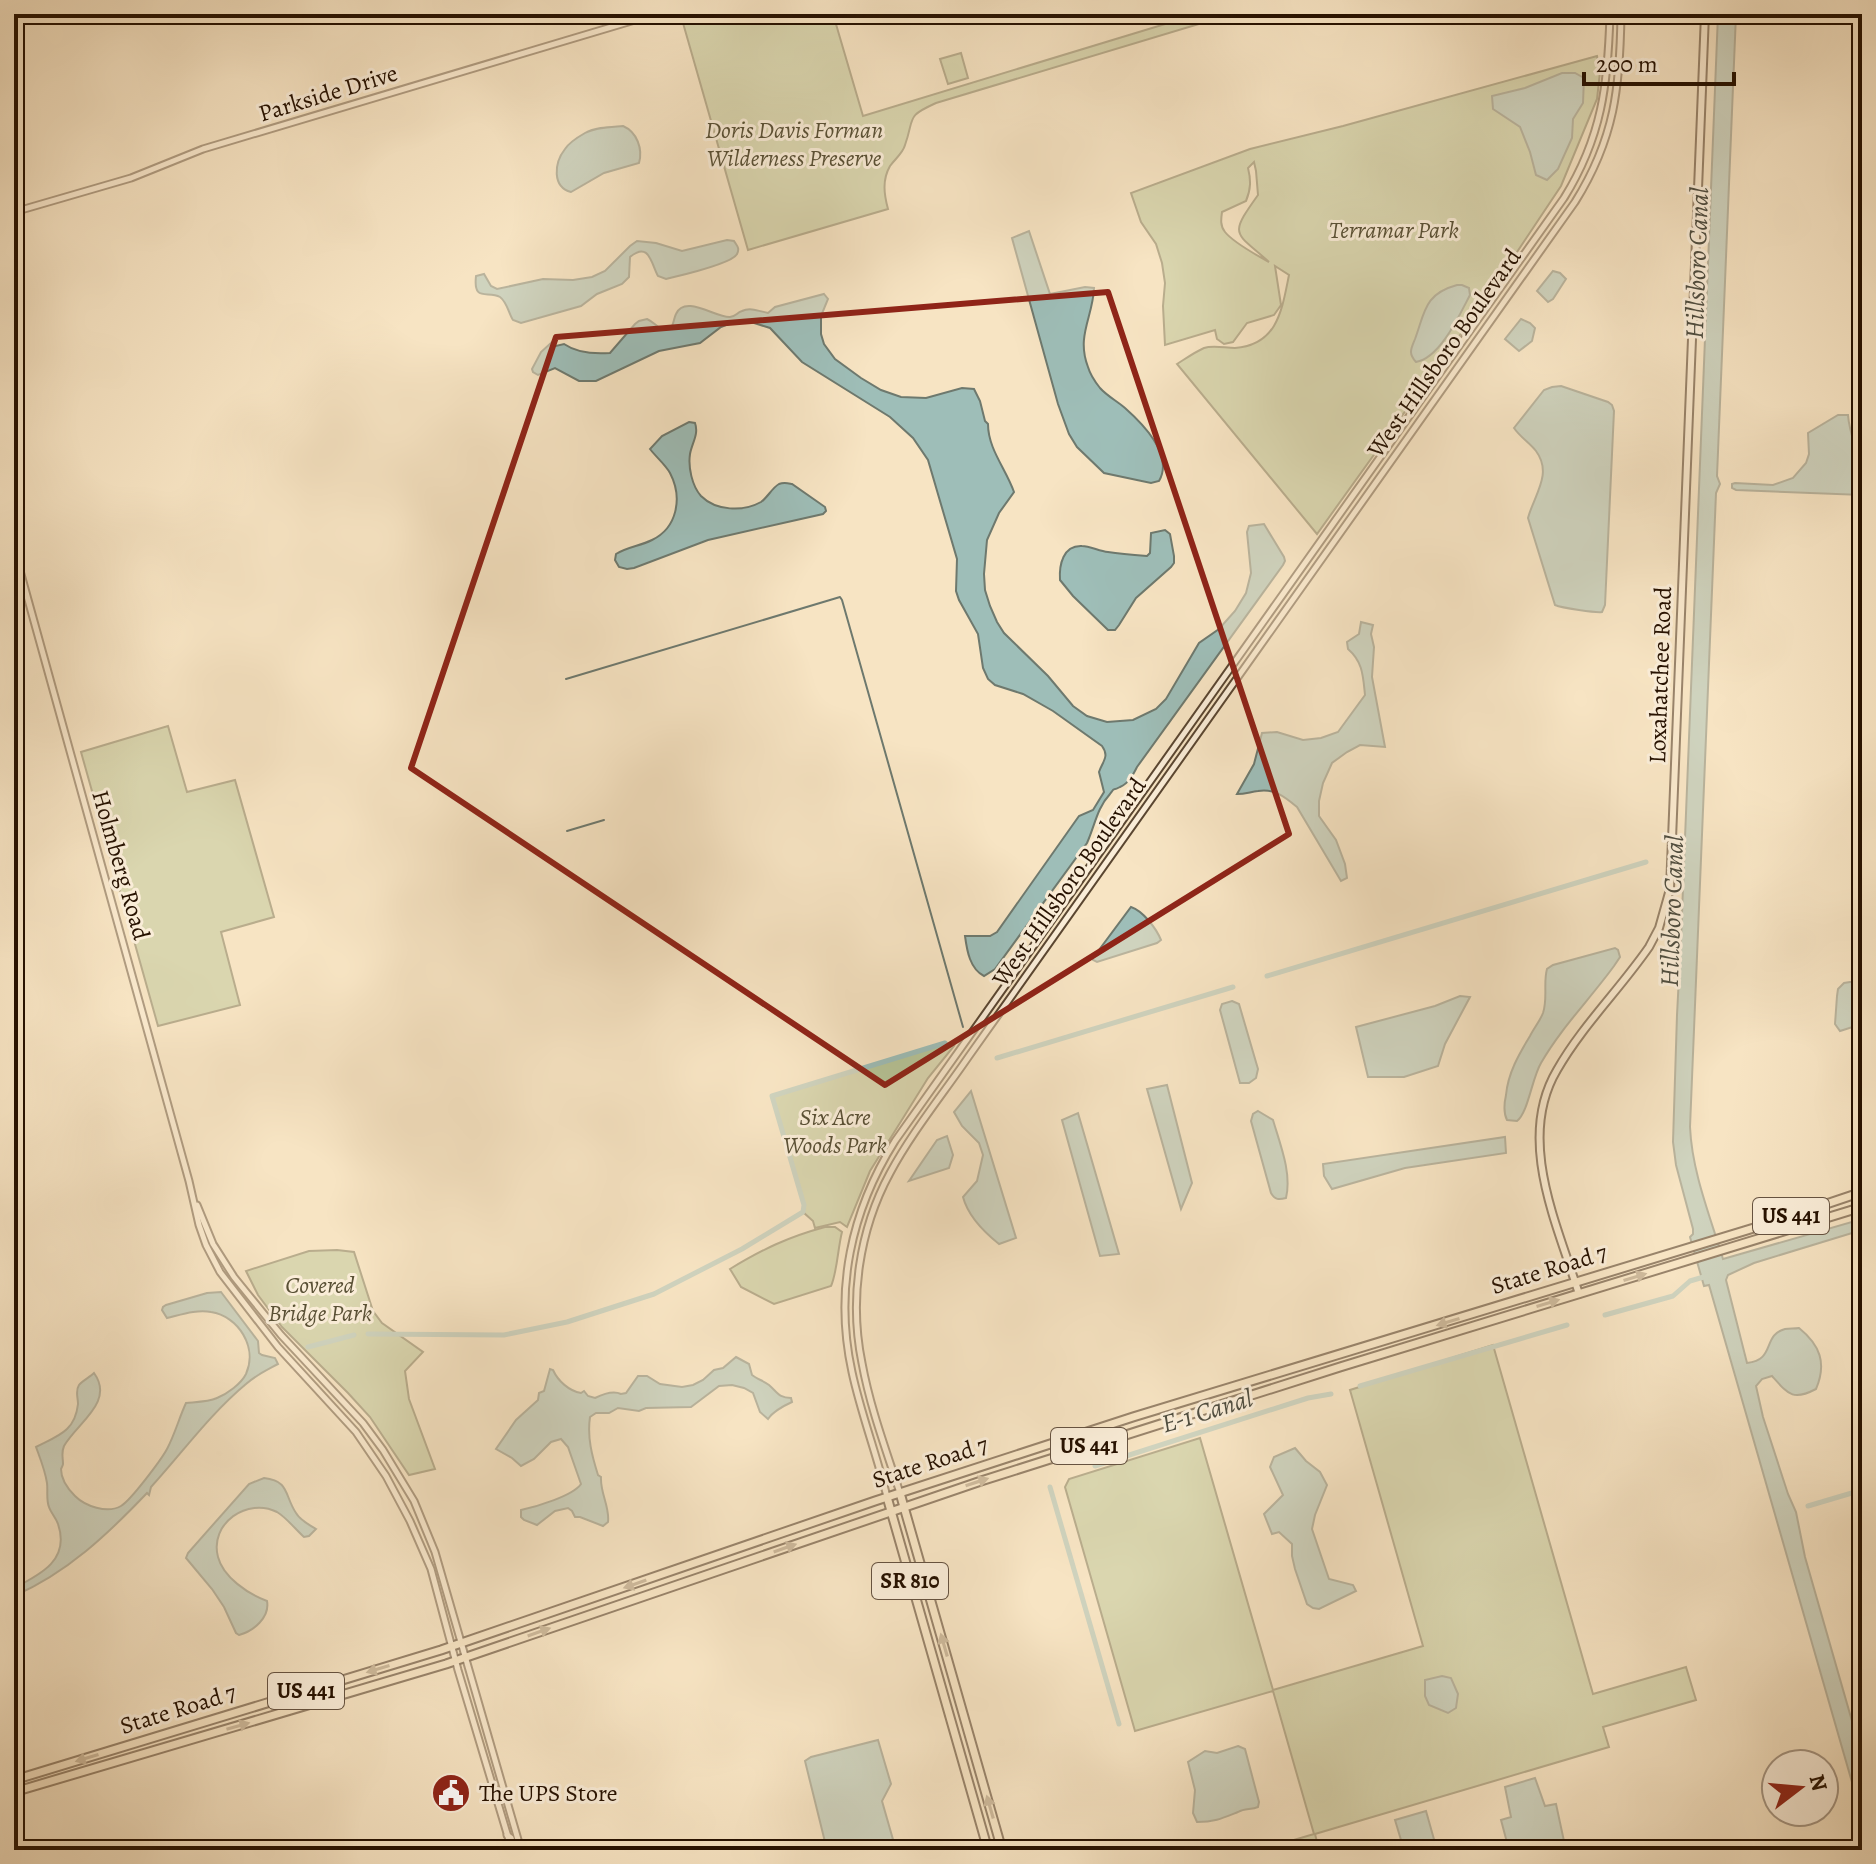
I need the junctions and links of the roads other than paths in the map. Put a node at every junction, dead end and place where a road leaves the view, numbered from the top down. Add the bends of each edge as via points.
1 (655, 14) edge
2 (1610, 14) edge
3 (1621, 14) edge
4 (1705, 14) edge
5 (14, 212) edge
6 (14, 549) edge
7 (192, 1191) junction
8 (1862, 1192) edge
9 (1862, 1207) edge
10 (1576, 1282) junction
11 (845, 1289) junction
12 (1579, 1294) junction
13 (856, 1295) junction
14 (844, 1297) junction
15 (1366, 1346) junction
16 (1337, 1355) junction
17 (1340, 1367) junction
18 (1310, 1377) junction
19 (1139, 1415) junction
20 (1114, 1438) junction
21 (900, 1493) junction
22 (887, 1497) junction
23 (904, 1507) junction
24 (891, 1511) junction
25 (709, 1559) junction
26 (673, 1572) junction
27 (692, 1580) junction
28 (660, 1591) junction
29 (457, 1645) junction
30 (465, 1657) junction
31 (456, 1660) junction
32 (943, 1691) junction
33 (947, 1707) junction
34 (962, 1708) junction
35 (967, 1728) junction
36 (14, 1780) edge
37 (14, 1792) edge
38 (516, 1850) edge
39 (988, 1850) edge
40 (1002, 1850) edge

1 - 5 street, Parkside Drive via 203,149 131,178
2 - 11 street, West Hillsboro Boulevard via 1602,107 1569,190 895,1141 862,1206
3 - 13 street, West Hillsboro Boulevard via 1616,101 1585,186 898,1159 870,1219
4 - 10 main road, Loxahatchee Road via 1670,889 1649,947 1556,1071 1543,1105 1541,1169
6 - 7 street, Holmberg Road
7 - 29 street, Holmberg Road via 199,1225 220,1272 278,1347 356,1432 395,1491 431,1569
7 - 29 street, Holmberg Road via 213,1244 234,1277 351,1408 395,1468 429,1534
8 - 10 main road, State Road 7 / US 441
12 -> 9 main road, State Road 7 / US 441
10 - 12 main road, Loxahatchee Road
10 -> 15 main road, State Road 7 / US 441
11 - 13 street
11 - 14 street, West Hillsboro Boulevard
17 -> 12 main road, State Road 7 / US 441
13 - 14 street
13 - 21 street, West Hillsboro Boulevard via 862,1364
14 - 22 street, West Hillsboro Boulevard via 849,1358
15 - 16 main road, State Road 7 / US 441
15 - 17 main road
16 - 18 main road
16 - 19 main road, State Road 7 / US 441
17 - 18 main road, State Road 7 / US 441
18 - 20 main road, State Road 7 / US 441
19 - 20 main road via 1132,1427
19 - 21 main road, State Road 7 / US 441
23 -> 20 main road, State Road 7 / US 441
21 - 22 main road, State Road 7 / US 441
21 - 23 main road, West Hillsboro Boulevard / SR 810
22 - 24 main road, West Hillsboro Boulevard / SR 810
22 - 25 main road, State Road 7 / US 441
23 - 24 main road, State Road 7 / US 441
34 -> 23 main road, West Hillsboro Boulevard / SR 810
27 -> 24 main road, State Road 7 / US 441
24 - 32 main road, West Hillsboro Boulevard / SR 810
25 - 26 main road, State Road 7 / US 441
25 - 27 main road
26 - 28 main road
26 -> 29 main road, State Road 7 / US 441
27 - 28 main road, State Road 7 / US 441
30 -> 28 main road, State Road 7 / US 441
29 - 30 street
29 - 31 street
29 -> 36 main road, State Road 7 / US 441
30 - 31 main road, State Road 7 / US 441
30 - 38 street
37 -> 31 main road, State Road 7 / US 441
31 - 38 street via 506,1835
32 - 33 main road, West Hillsboro Boulevard / SR 810
32 - 34 main road
33 - 35 main road
33 - 39 main road, West Hillsboro Boulevard / SR 810
34 - 35 main road, West Hillsboro Boulevard / SR 810
40 -> 35 main road, West Hillsboro Boulevard / SR 810

